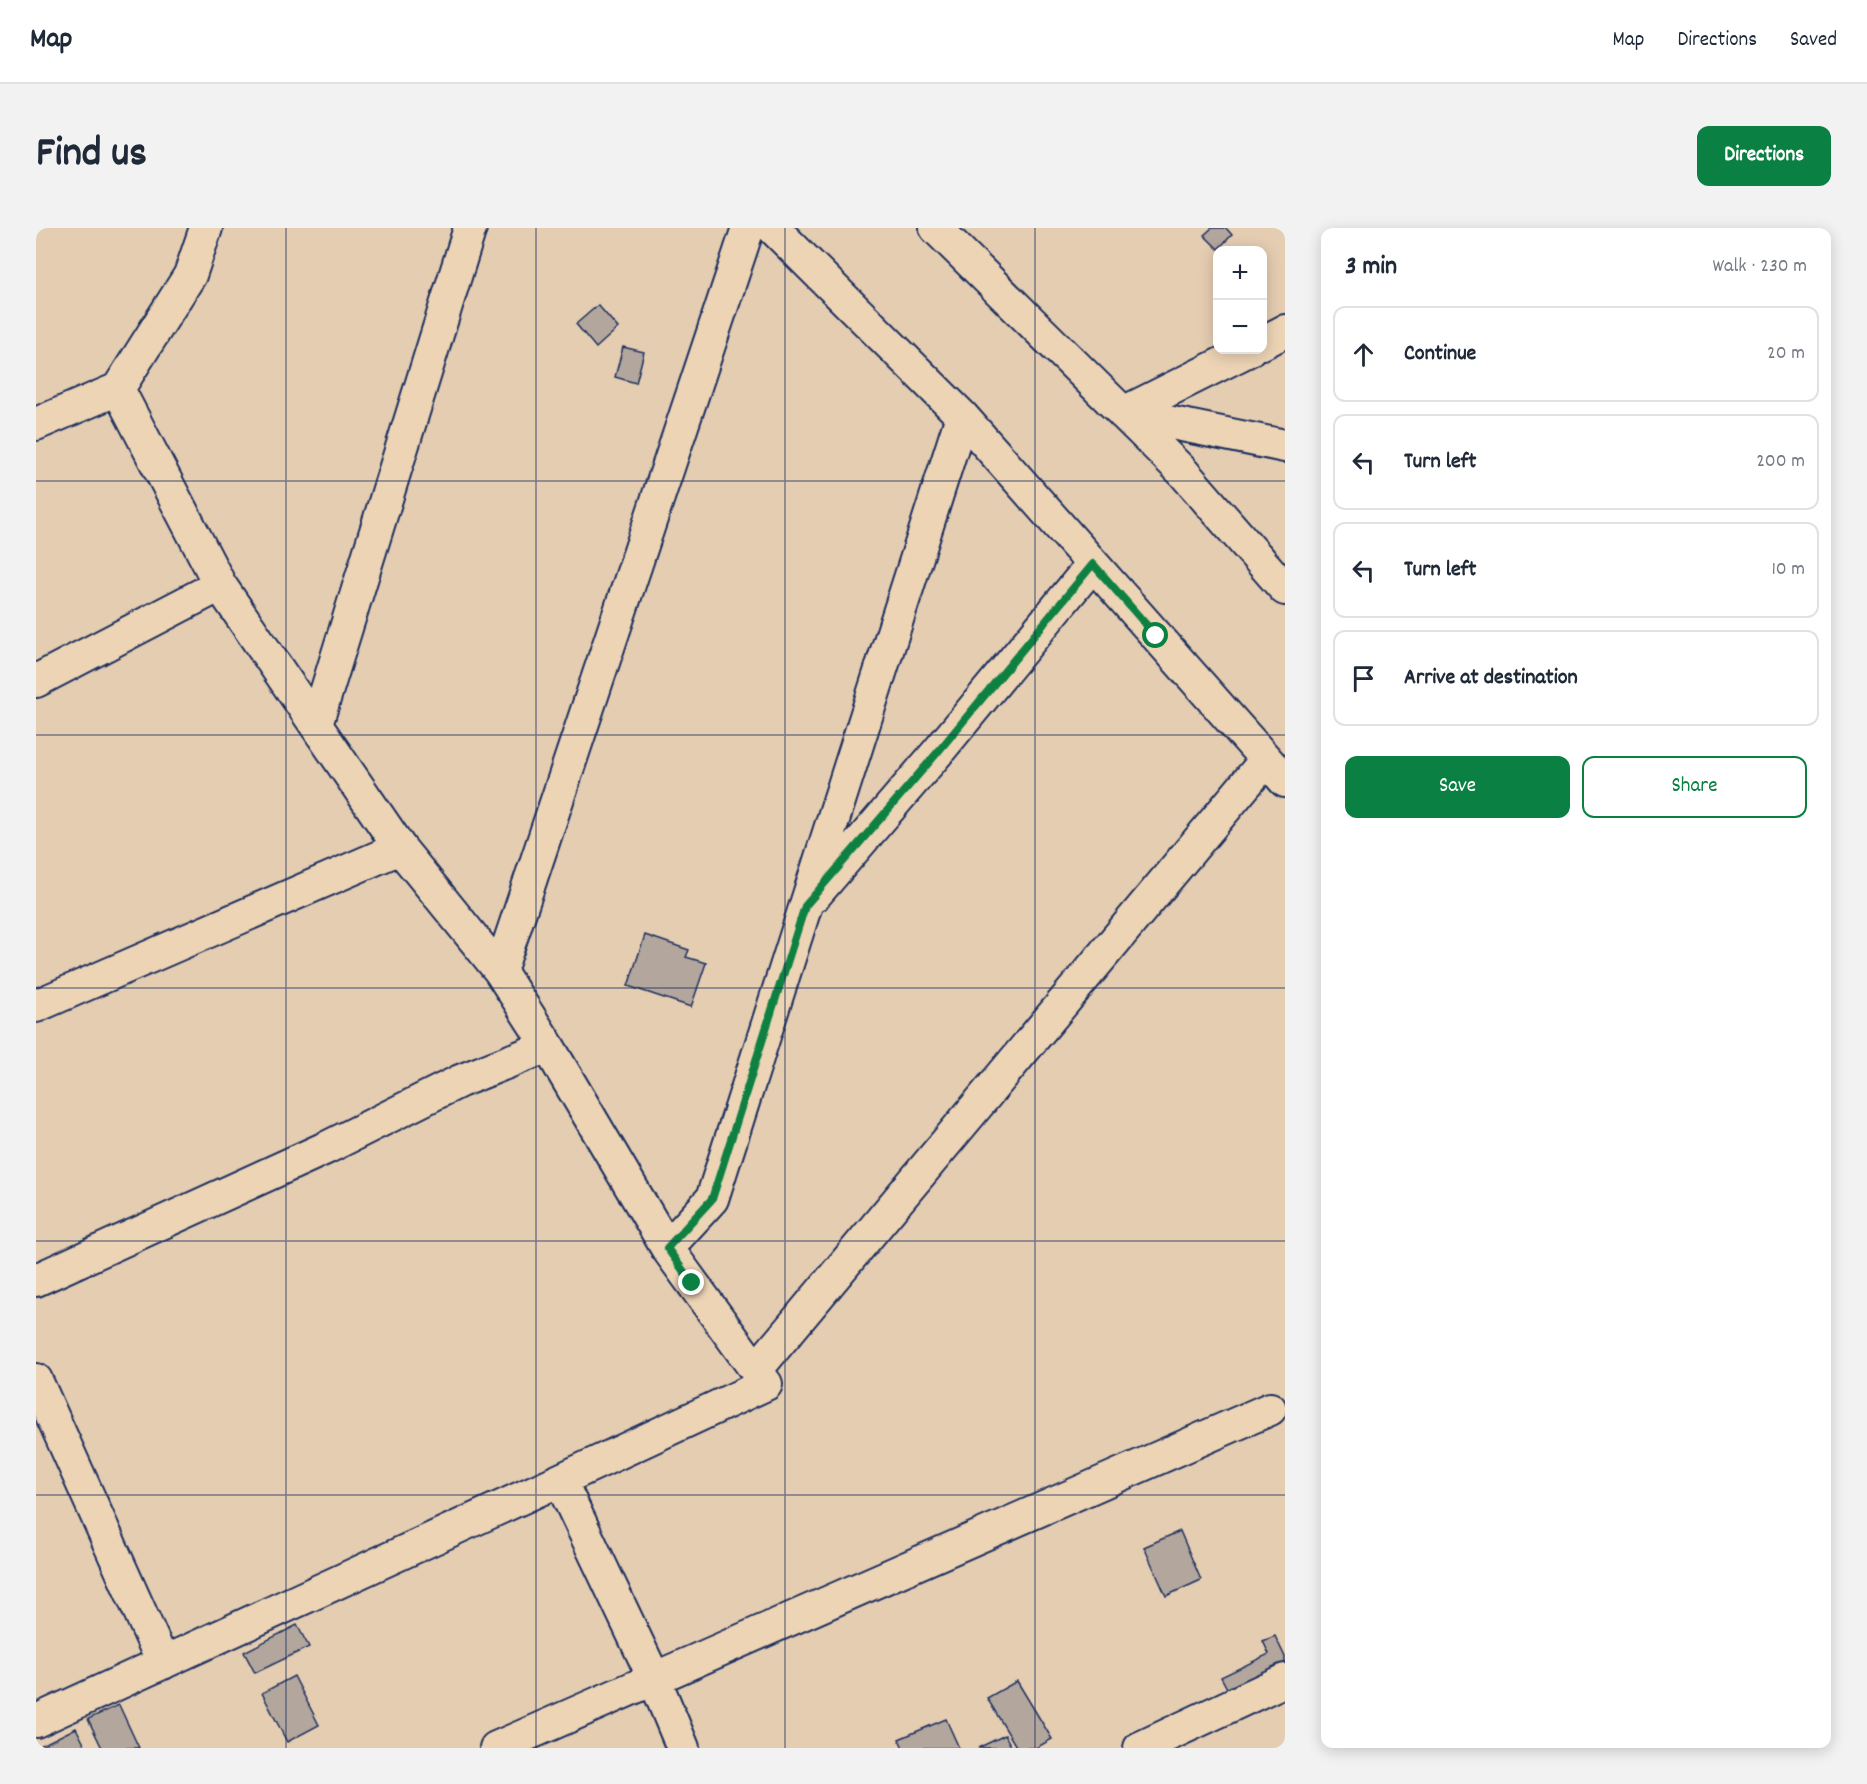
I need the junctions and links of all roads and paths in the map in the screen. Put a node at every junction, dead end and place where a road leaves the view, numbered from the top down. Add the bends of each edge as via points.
1 (207, 228) edge
2 (470, 228) edge
3 (748, 228) edge
4 (773, 228) edge
5 (936, 228) edge
6 (1285, 332) edge
7 (1267, 341) edge
8 (1241, 354) edge
9 (118, 388) junction
10 (1123, 413) junction
11 (962, 416) junction
12 (36, 424) edge
13 (1285, 446) edge
14 (1093, 564) junction
15 (220, 585) junction
16 (1285, 589) edge
17 (36, 681) edge
18 (315, 725) junction
19 (1276, 771) edge
20 (400, 848) junction
21 (805, 906) junction
22 (500, 971) junction
23 (36, 1006) edge
24 (548, 1046) junction
25 (667, 1248) junction
26 (36, 1280) edge
27 (756, 1370) junction
28 (36, 1380) edge
29 (1270, 1409) dead end
30 (560, 1480) junction
31 (163, 1663) junction
32 (654, 1677) junction
33 (1285, 1680) edge
34 (36, 1721) edge
35 (496, 1748) edge
36 (683, 1748) edge
37 (1140, 1748) edge

1 - 9 street via 190,275
2 - 18 street
3 - 22 street
4 - 11 street
5 - 10 street
6 - 7 street
8 - 10 street
9 - 12 street
9 - 15 street
10 - 13 street
10 - 16 street via 1183,472
11 - 14 street
11 - 21 street
14 - 19 street
14 - 21 street
15 - 17 street
15 - 18 street
18 - 20 street
19 - 27 street
20 - 22 street
20 - 23 street
21 - 25 street via 712,1199
22 - 24 street
24 - 25 street
24 - 26 street via 460,1081 328,1147
25 - 27 street
27 - 30 street via 766,1384
28 - 31 street
29 - 32 street
30 - 31 street
30 - 32 street
31 - 34 street
32 - 35 street
32 - 36 street
33 - 37 street

